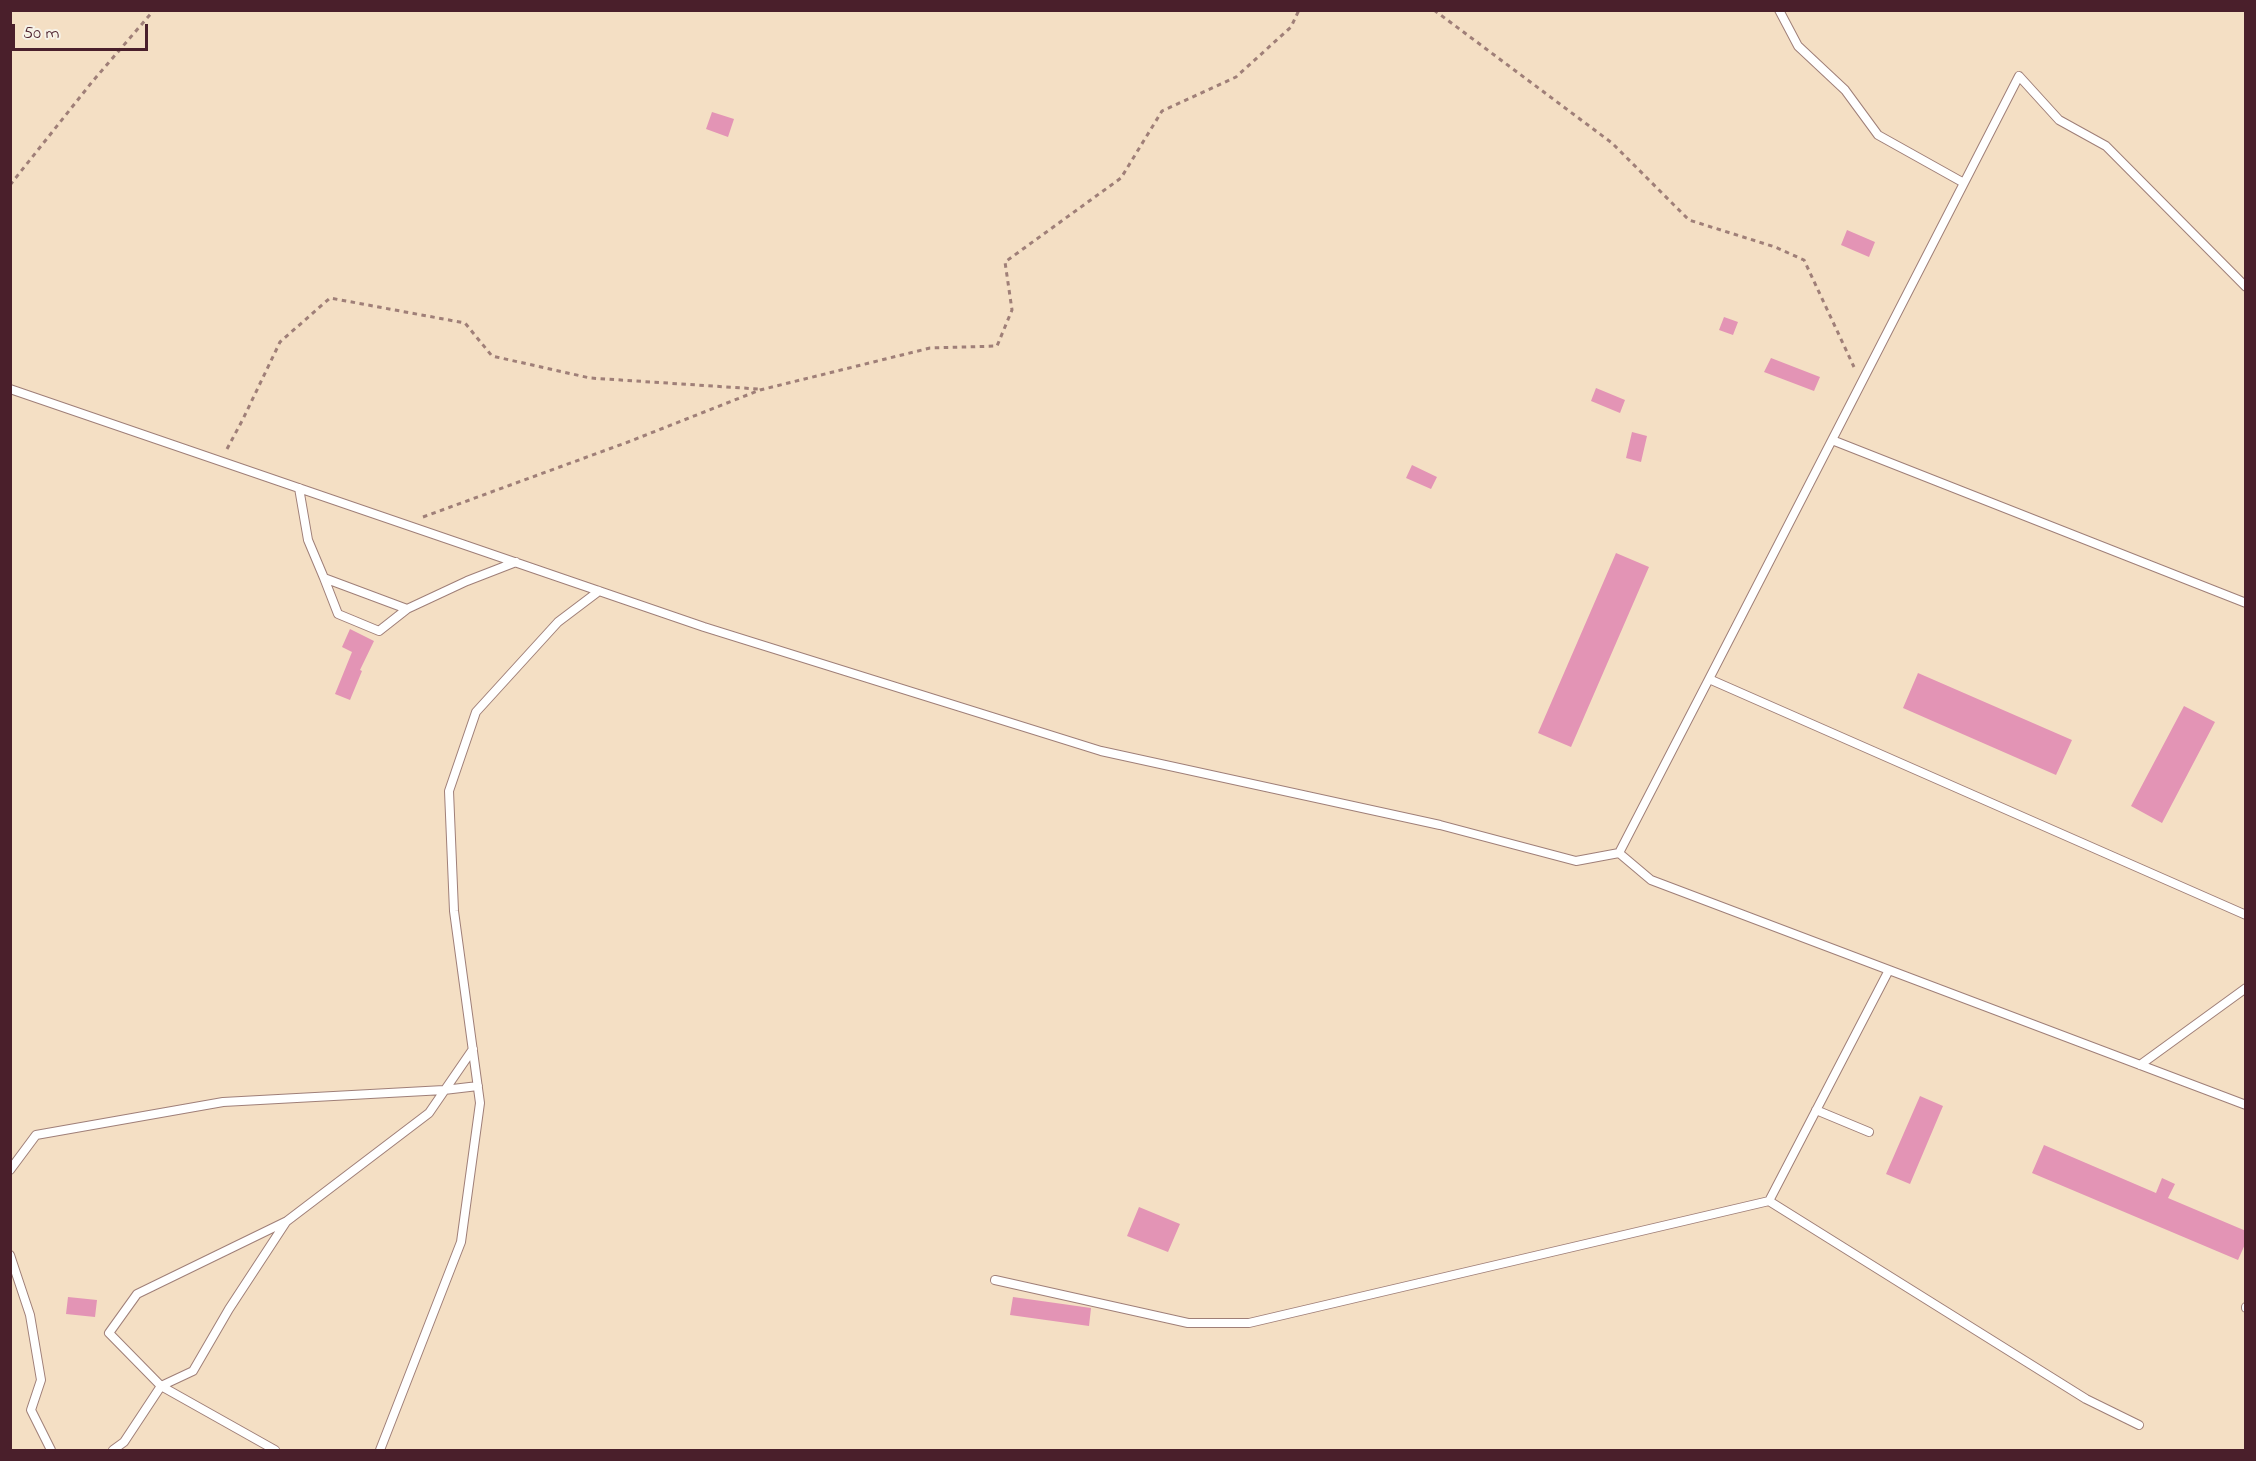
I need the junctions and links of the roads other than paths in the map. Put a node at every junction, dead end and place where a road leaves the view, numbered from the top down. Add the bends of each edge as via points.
1 (1779, 10) edge
2 (1964, 183) junction
3 (2246, 287) edge
4 (10, 389) edge
5 (1832, 440) junction
6 (299, 488) junction
7 (516, 562) junction
8 (324, 578) junction
9 (599, 591) junction
10 (2246, 603) edge
11 (407, 609) junction
12 (1709, 679) junction
13 (1619, 853) junction
14 (2246, 915) edge
15 (1889, 970) junction
16 (2246, 988) edge
17 (473, 1049) junction
18 (2140, 1065) junction
19 (478, 1086) junction
20 (444, 1090) junction
21 (2246, 1105) edge
22 (1816, 1110) junction
23 (1869, 1132) dead end
24 (10, 1170) edge
25 (1769, 1201) junction
26 (287, 1221) junction
27 (10, 1255) edge
28 (995, 1280) dead end
29 (161, 1386) junction
30 (2139, 1425) dead end
31 (51, 1450) edge
32 (113, 1450) edge
33 (274, 1450) edge
34 (380, 1450) edge

1 - 2 lane via 1798,46 1845,90 1878,135
2 - 3 lane via 2019,76 2059,120 2106,146
2 - 5 lane
4 - 6 lane
5 - 10 lane
5 - 12 lane
6 - 7 lane
6 - 8 lane via 308,540
7 - 9 lane
7 - 11 lane
8 - 11 lane
8 - 11 lane via 338,614 379,631
9 - 13 lane via 1101,751 1440,825 1576,861
9 - 17 lane via 558,622 476,712 449,791 454,911
12 - 13 lane
12 - 14 lane
13 - 15 lane via 1651,880
15 - 18 lane
15 - 22 lane
16 - 18 lane
17 - 19 lane
17 - 20 lane
18 - 21 lane
19 - 20 lane
19 - 34 lane via 480,1103 461,1242
20 - 24 lane via 223,1102 36,1135
20 - 26 lane via 429,1113
22 - 23 lane
22 - 25 lane
25 - 28 lane via 1250,1323 1188,1323
25 - 30 lane via 2086,1399
26 - 29 lane via 193,1371
26 - 29 lane via 137,1294 109,1333
27 - 31 lane via 30,1315 41,1380 31,1410
29 - 32 lane via 124,1442
29 - 33 lane

